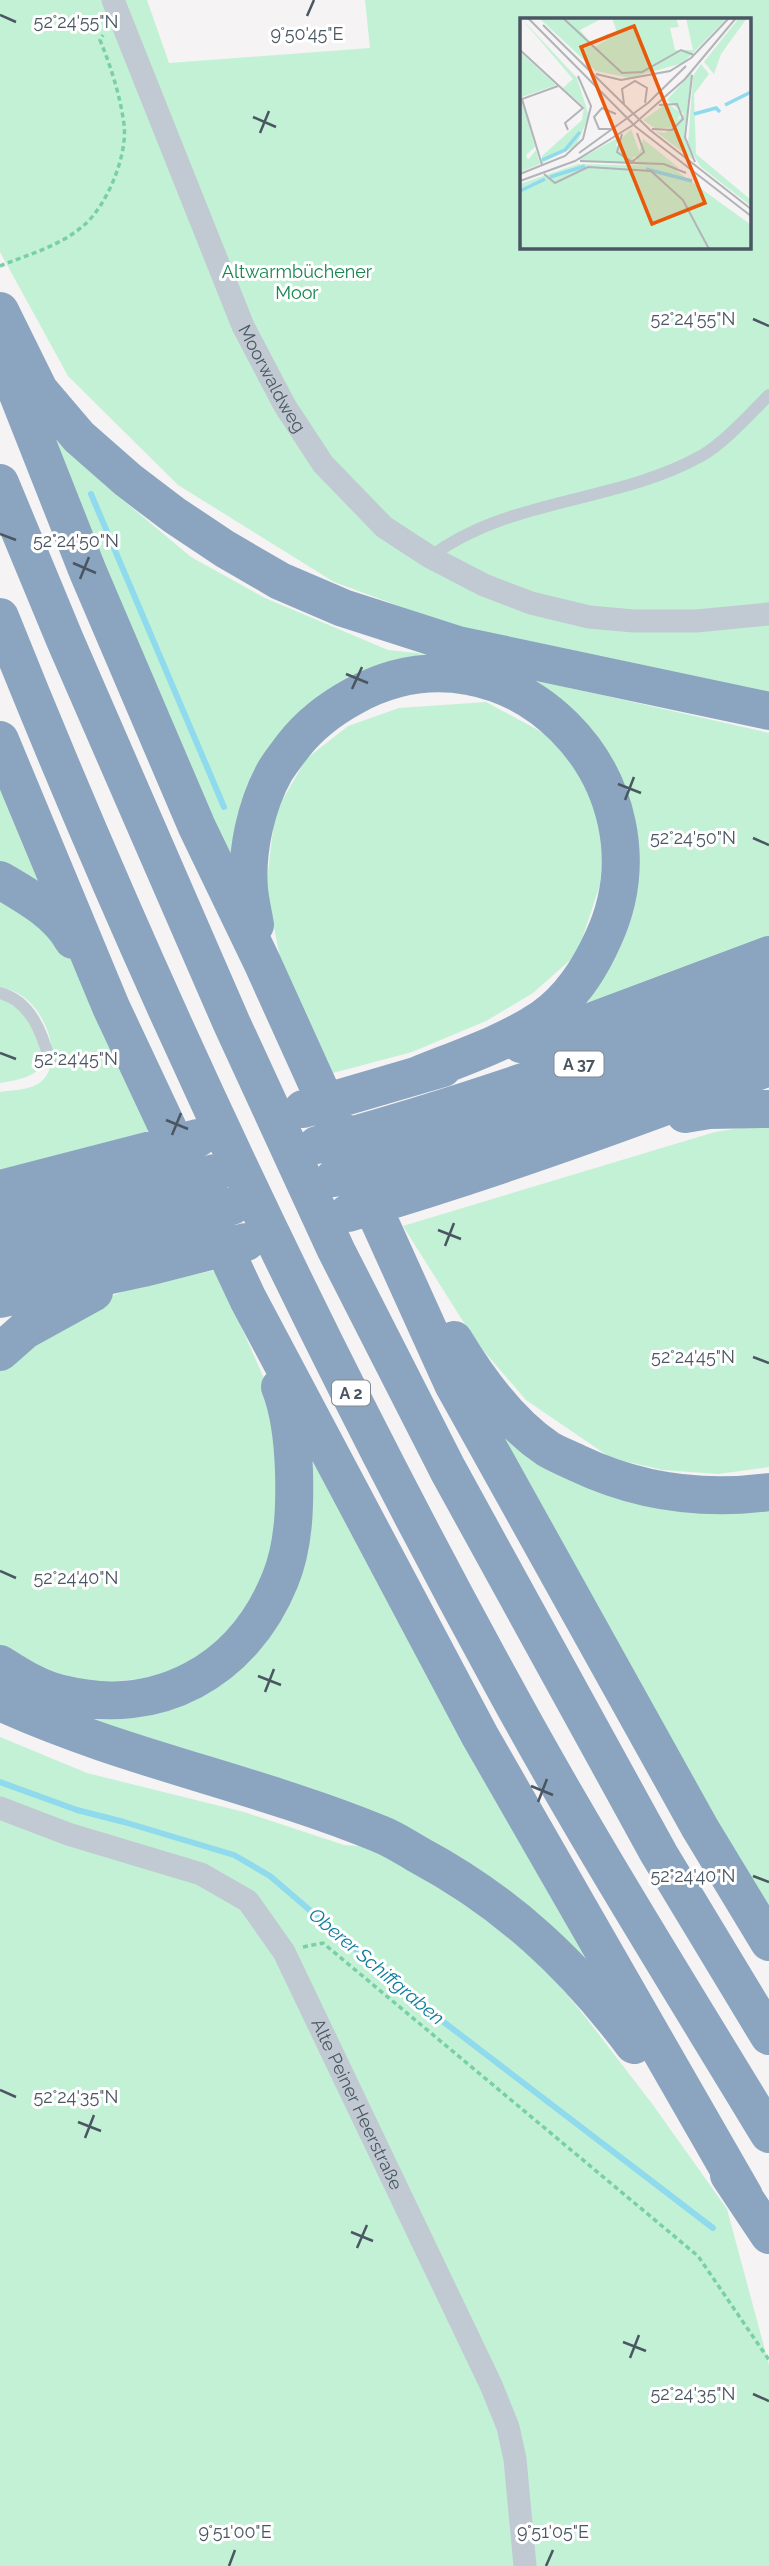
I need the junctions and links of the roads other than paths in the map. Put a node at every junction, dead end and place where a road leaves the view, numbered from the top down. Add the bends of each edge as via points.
1 (115, 3) edge
2 (0, 311) edge
3 (0, 349) edge
4 (769, 395) edge
5 (0, 483) edge
6 (430, 557) junction
7 (769, 614) edge
8 (0, 617) edge
9 (65, 640) junction
10 (769, 711) edge
11 (0, 740) edge
12 (0, 880) edge
13 (769, 955) edge
14 (262, 962) junction
15 (0, 993) edge
16 (769, 993) edge
17 (111, 1007) junction
18 (769, 1031) edge
19 (50, 1061) dead end
20 (769, 1067) edge
21 (418, 1075) junction
22 (320, 1090) junction
23 (769, 1109) edge
24 (624, 1123) junction
25 (399, 1160) junction
26 (104, 1163) junction
27 (0, 1175) edge
28 (0, 1189) edge
29 (0, 1227) edge
30 (384, 1229) junction
31 (136, 1232) junction
32 (0, 1261) edge
33 (0, 1299) edge
34 (247, 1299) junction
35 (0, 1352) edge
36 (769, 1492) edge
37 (0, 1664) edge
38 (0, 1702) edge
39 (0, 1808) edge
40 (769, 1942) edge
41 (769, 2036) edge
42 (769, 2134) edge
43 (744, 2196) junction
44 (769, 2235) edge
45 (525, 2566) edge

1 - 6 street, Moorwaldweg via 243,326 285,406 340,482 384,527
2 - 10 highway via 39,390 79,438 174,515 280,581 343,608 458,645
3 - 14 highway via 197,827
4 - 6 lane via 704,455 662,475 503,517
5 - 9 highway
6 - 7 street, Moorwaldweg via 507,594 589,617 696,621
8 - 42 highway, A 2 via 182,1044 290,1274 504,1687
9 - 22 highway
9 - 41 highway via 342,1263 448,1470 659,1854
11 - 17 highway
12 - 17 highway via 40,903 68,932
13 - 21 highway via 566,1031
14 - 21 highway via 249,889 250,852 257,816 274,772 304,732 333,707 367,689 398,678 443,673 513,690 549,711 580,742 615,807 621,848 612,919 593,960 571,991 544,1017
14 - 22 highway
15 - 19 lane via 21,1003 32,1015
16 - 25 highway, A 37 via 585,1062
17 - 34 highway
18 - 25 highway, A 37 via 605,1092
20 - 24 highway
21 - 26 highway
22 - 30 highway
23 - 24 highway via 709,1110
24 - 25 highway
25 - 31 highway, A 37
26 - 27 highway
26 - 28 highway
29 - 31 highway, A 37
30 - 36 highway via 471,1368 510,1416 548,1449 600,1474 657,1491 720,1497
30 - 40 highway via 453,1384 700,1828
31 - 32 highway, A 37
31 - 33 highway
31 - 35 highway via 52,1313
34 - 37 highway via 283,1394 293,1450 291,1538 281,1579 261,1620 236,1650 207,1674 172,1691 135,1700 61,1694
34 - 43 highway via 480,1736
38 - 43 highway via 107,1745 382,1835 458,1876 527,1927 604,2006
39 - 45 street, Alte Peiner Heerstraße via 201,1874 248,1900 284,1952 509,2427
43 - 44 highway

